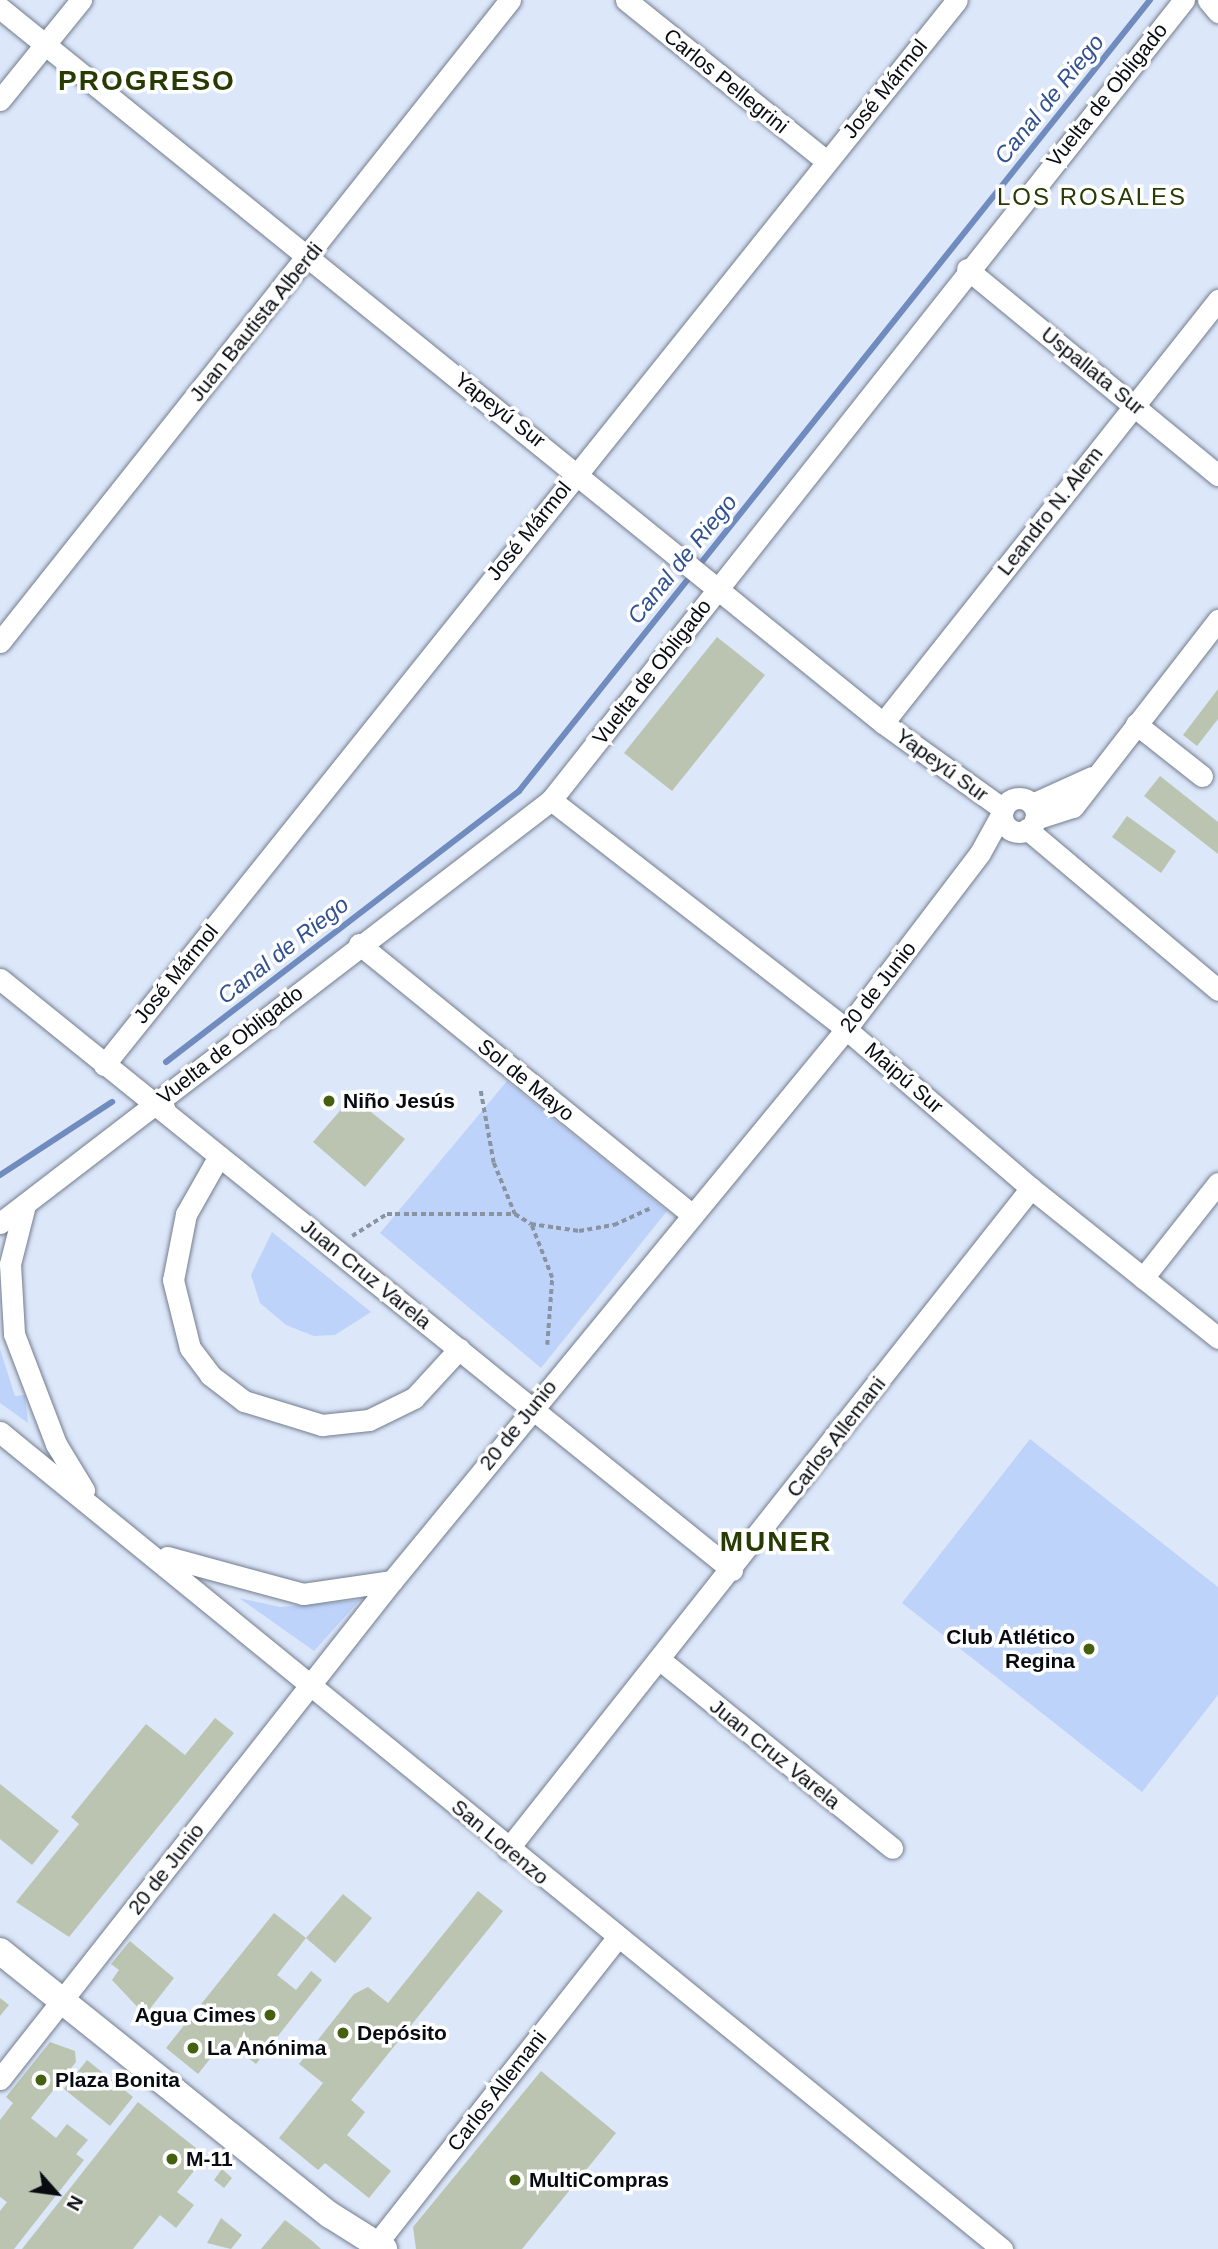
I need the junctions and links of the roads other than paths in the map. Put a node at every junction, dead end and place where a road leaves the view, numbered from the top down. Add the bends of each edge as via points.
1 (81, 0) edge
2 (510, 0) edge
3 (626, 0) edge
4 (957, 0) edge
5 (1184, 0) edge
6 (1208, 0) edge
7 (0, 8) edge
8 (1218, 12) edge
9 (45, 44) junction
10 (0, 100) edge
11 (827, 161) junction
12 (307, 259) junction
13 (967, 269) junction
14 (1218, 300) edge
15 (1134, 405) junction
16 (577, 471) junction
17 (1218, 475) edge
18 (713, 580) junction
19 (1218, 620) edge
20 (0, 642) edge
21 (883, 723) junction
22 (1136, 724) junction
23 (1202, 776) dead end
24 (551, 800) junction
25 (1003, 811) junction
26 (1028, 821) junction
27 (980, 853) junction
28 (359, 944) junction
29 (0, 979) edge
30 (1218, 990) edge
31 (846, 1028) junction
32 (104, 1065) junction
33 (154, 1104) junction
34 (219, 1156) junction
35 (1218, 1183) edge
36 (1031, 1188) junction
37 (25, 1203) junction
38 (693, 1215) junction
39 (0, 1223) edge
40 (1143, 1278) junction
41 (1218, 1338) edge
42 (459, 1349) junction
43 (531, 1408) junction
44 (0, 1432) edge
45 (92, 1503) junction
46 (152, 1551) junction
47 (732, 1570) junction
48 (392, 1581) junction
49 (659, 1659) junction
50 (312, 1683) junction
51 (508, 1849) junction
52 (892, 1849) dead end
53 (617, 1938) junction
54 (0, 1951) edge
55 (62, 2001) junction
56 (0, 2079) edge
57 (373, 2247) edge
58 (1002, 2249) edge

1 - 9 street
2 - 12 street, Juan Bautista Alberdi
3 - 11 street, Carlos Pellegrini
4 - 11 street, José Mármol
5 - 13 street, Vuelta de Obligado
6 - 8 street
7 - 9 street, Yapeyú Sur
9 - 10 street
9 - 12 street, Yapeyú Sur
11 - 16 street, José Mármol
12 - 16 street, Yapeyú Sur
12 - 20 street, Juan Bautista Alberdi
13 - 15 street, Uspallata Sur
13 - 18 street, Vuelta de Obligado
14 - 15 street, Leandro N. Alem
15 - 17 street, Uspallata Sur
15 - 21 street, Leandro N. Alem
16 - 18 street, Yapeyú Sur
16 - 32 street, José Mármol
18 - 21 street, Yapeyú Sur
18 - 24 street, Vuelta de Obligado
19 - 22 street, 20 de Junio
21 - 25 street, Yapeyú Sur
22 - 23 street
22 - 26 street, 20 de Junio via 1073,807 1051,819
24 - 28 street, Vuelta de Obligado
24 - 31 street, Maipú Sur
25 - 26 street, Yapeyú Sur via 1004,823
25 - 26 street, Yapeyú Sur via 1016,798
25 - 27 street, 20 de Junio
26 - 27 street, 20 de Junio
26 - 30 street, Yapeyú Sur
27 - 31 street, 20 de Junio
28 - 33 street, Vuelta de Obligado
28 - 38 street, Sol de Mayo
29 - 32 street, Juan Cruz Varela
31 - 36 street, Maipú Sur
31 - 38 street, 20 de Junio
32 - 33 street, Juan Cruz Varela
33 - 34 street, Juan Cruz Varela
33 - 37 street, Vuelta de Obligado
34 - 42 street, Juan Cruz Varela
34 - 42 street via 186,1214 173,1280 190,1348 210,1375 244,1401 322,1425 369,1420 414,1398
35 - 40 street
36 - 40 street, Maipú Sur
36 - 47 street, Carlos Allemani
37 - 39 street, Vuelta de Obligado
37 - 45 street via 10,1264 14,1334 56,1444
38 - 43 street, 20 de Junio
40 - 41 street, Maipú Sur
42 - 43 street, Juan Cruz Varela
43 - 47 street, Juan Cruz Varela
43 - 48 street, 20 de Junio
44 - 45 street, San Lorenzo
45 - 46 street, San Lorenzo
46 - 48 street via 303,1594
46 - 50 street, San Lorenzo
47 - 49 street, Carlos Allemani
48 - 50 street, 20 de Junio
49 - 51 street, Carlos Allemani
49 - 52 street, Juan Cruz Varela
50 - 51 street, San Lorenzo
50 - 55 street, 20 de Junio
51 - 53 street, San Lorenzo
53 - 57 street, Carlos Allemani
53 - 58 street, San Lorenzo
54 - 55 main road
55 - 56 street, 20 de Junio
55 - 57 main road

